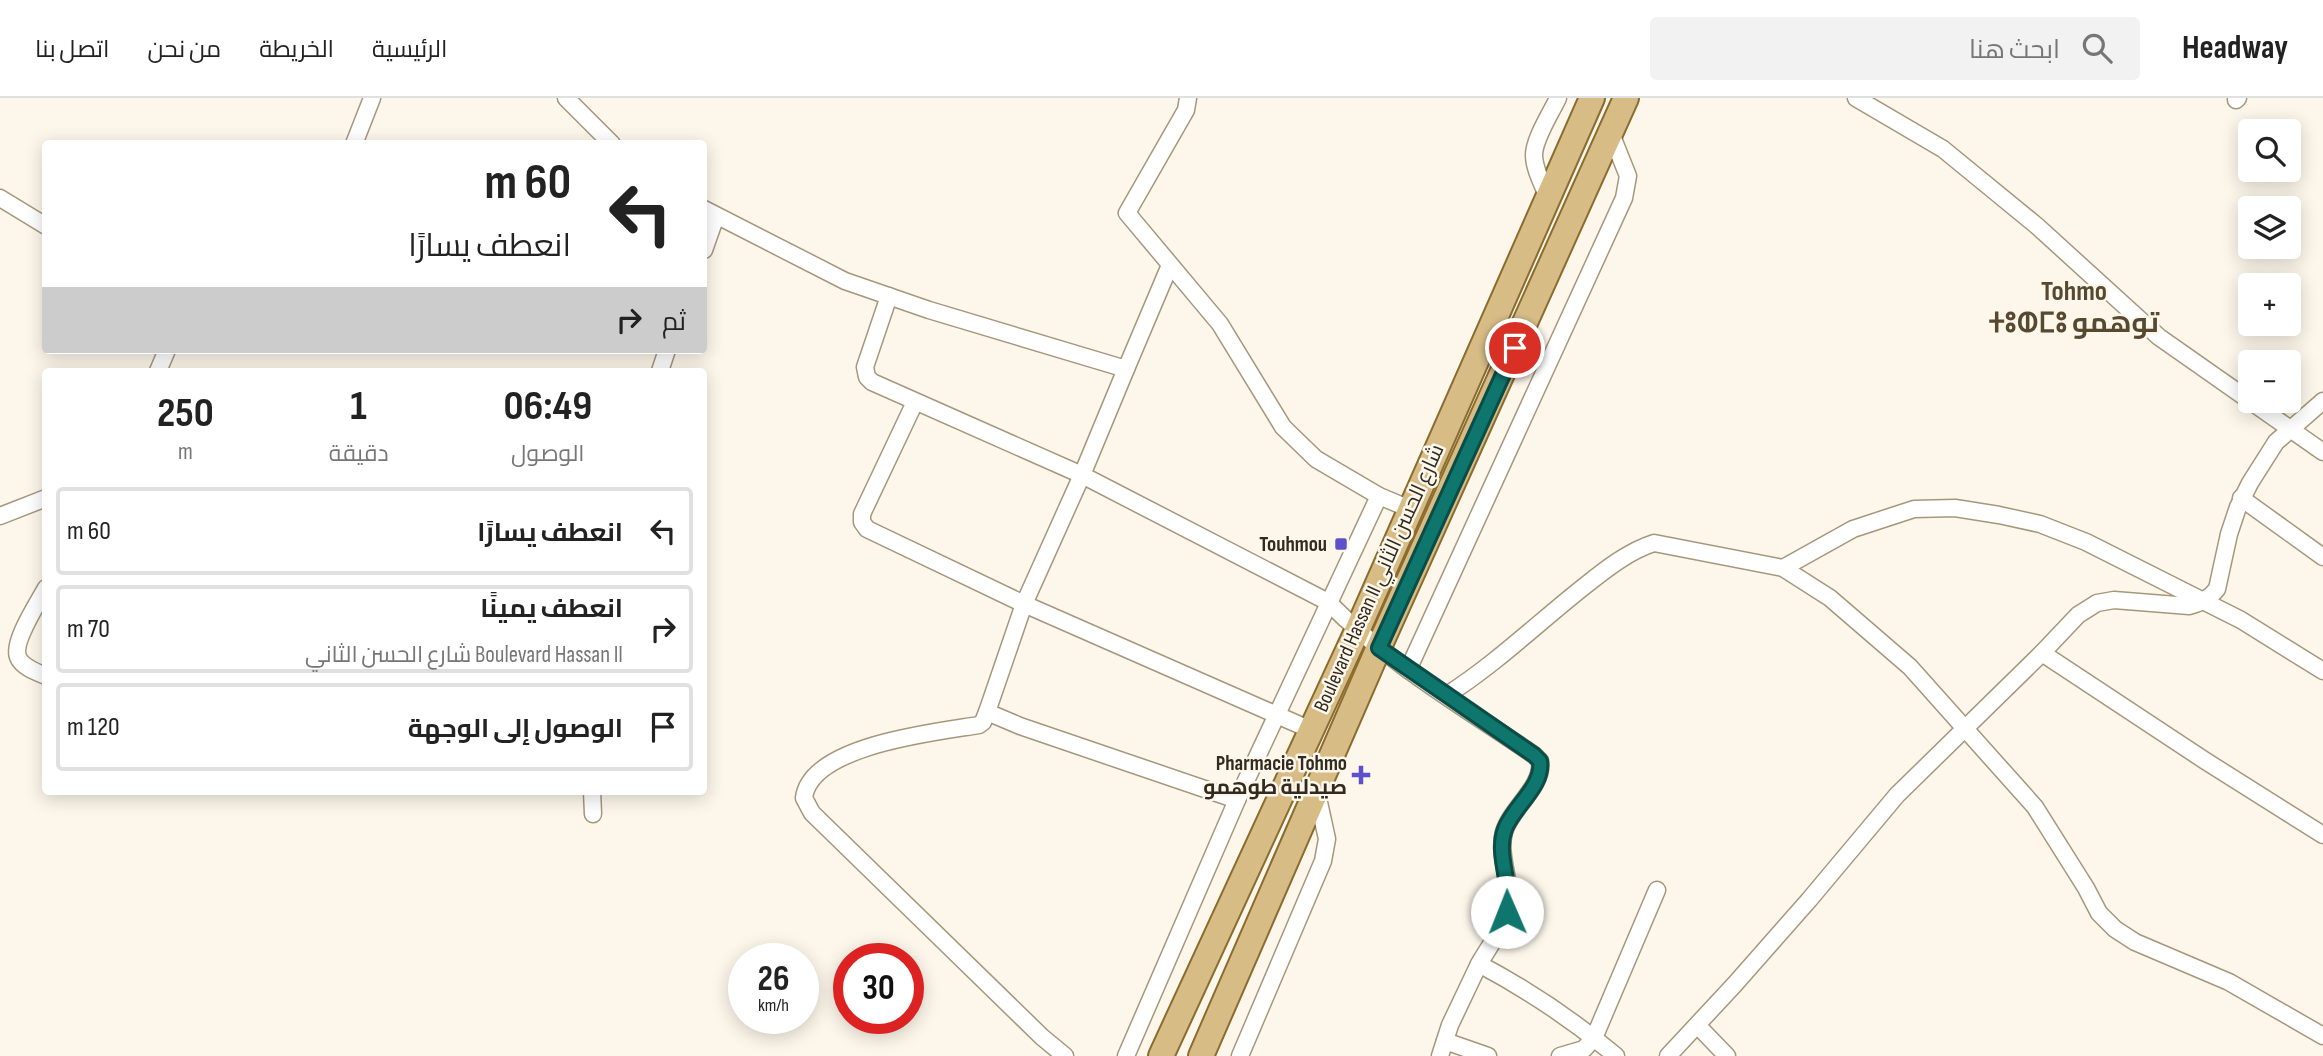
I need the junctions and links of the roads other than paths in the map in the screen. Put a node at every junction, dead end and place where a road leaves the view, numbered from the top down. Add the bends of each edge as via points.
1 (372, 98) edge
2 (566, 98) edge
3 (1188, 98) edge
4 (1558, 98) edge
5 (1592, 98) edge
6 (1626, 98) edge
7 (1856, 98) edge
8 (1610, 131) junction
9 (356, 140) edge
10 (608, 140) edge
11 (0, 198) edge
12 (1548, 198) junction
13 (710, 213) edge
14 (42, 224) edge
15 (707, 232) edge
16 (1170, 265) junction
17 (889, 296) junction
18 (1126, 369) junction
19 (2323, 401) edge
20 (915, 402) junction
21 (2290, 428) junction
22 (2323, 452) edge
23 (1082, 475) junction
24 (1379, 496) junction
25 (2241, 498) junction
26 (42, 500) edge
27 (1410, 509) junction
28 (0, 516) edge
29 (2323, 557) edge
30 (1783, 568) junction
31 (42, 597) edge
32 (2205, 600) junction
33 (1328, 602) junction
34 (1024, 604) junction
35 (1357, 631) junction
36 (1379, 648) junction
37 (2042, 653) junction
38 (1408, 670) junction
39 (2323, 671) edge
40 (42, 675) edge
41 (1447, 695) junction
42 (987, 712) junction
43 (1276, 715) junction
44 (1965, 729) junction
45 (1311, 730) junction
46 (1317, 793) junction
47 (592, 795) edge
48 (1237, 800) junction
49 (593, 814) dead end
50 (2323, 835) edge
51 (1657, 890) dead end
52 (1479, 964) junction
53 (1697, 1025) junction
54 (2323, 1035) edge
55 (1594, 1038) junction
56 (1442, 1048) edge
57 (1065, 1056) edge
58 (1126, 1056) edge
59 (1160, 1056) edge
60 (1201, 1056) edge
61 (1240, 1056) edge
62 (1488, 1056) edge
63 (1560, 1056) edge
64 (1616, 1056) edge
65 (1668, 1056) edge
66 (1727, 1056) edge

1 - 9 street
2 - 10 street
3 - 16 street via 1186,110 1127,213
4 - 12 street via 1535,146 1535,164
5 - 12 main road, Boulevard Hassan II شارع الحسن الثاني
6 - 8 main road, Boulevard Hassan II شارع الحسن الثاني
7 - 21 street via 1943,149 2037,226 2159,337
8 - 36 main road, Boulevard Hassan II شارع الحسن الثاني
8 - 38 street via 1628,176 1624,198
11 - 14 street
12 - 27 main road, Boulevard Hassan II شارع الحسن الثاني
13 - 15 street
13 - 17 street via 845,281
16 - 18 street
16 - 24 street via 1220,324 1283,427 1316,459
17 - 18 street
17 - 20 street via 866,367 867,377
18 - 23 street
19 - 21 street
20 - 23 street
20 - 34 street via 862,522 867,529
21 - 22 street
21 - 25 street via 2271,448
23 - 33 street
23 - 34 street
24 - 27 street
24 - 33 street
25 - 29 street
25 - 32 street via 2217,589
26 - 28 street
27 - 35 main road, Boulevard Hassan II شارع الحسن الثاني
30 - 32 street via 1853,529 1914,509 1955,508 2040,524
30 - 41 street via 1654,543 1644,546 1595,577
30 - 44 street via 1830,598 1910,667
31 - 40 street via 17,652 26,666
32 - 37 street via 2189,606 2114,600 2096,603
32 - 39 street
33 - 35 street
33 - 43 street
34 - 42 street
34 - 43 street
35 - 36 street
35 - 45 main road, Boulevard Hassan II شارع الحسن الثاني
36 - 38 street
36 - 46 main road, Boulevard Hassan II شارع الحسن الثاني
37 - 44 street
37 - 50 street
38 - 41 street
41 - 52 street via 1534,755 1541,767 1503,833 1509,903
42 - 48 street
42 - 57 street via 979,725 893,739 846,755 811,779 804,798 812,814
43 - 45 street
43 - 48 street
44 - 53 street via 1897,795
44 - 54 street via 2035,807 2099,914 2115,929 2134,942 2229,982
45 - 59 main road, Boulevard Hassan II شارع الحسن الثاني
46 - 60 main road, Boulevard Hassan II شارع الحسن الثاني
46 - 61 street via 1327,839 1323,861
47 - 49 street
48 - 58 street
51 - 55 street
52 - 55 street
52 - 56 street
53 - 65 street
53 - 66 street
55 - 63 street via 1584,1049
55 - 64 street
56 - 62 street

